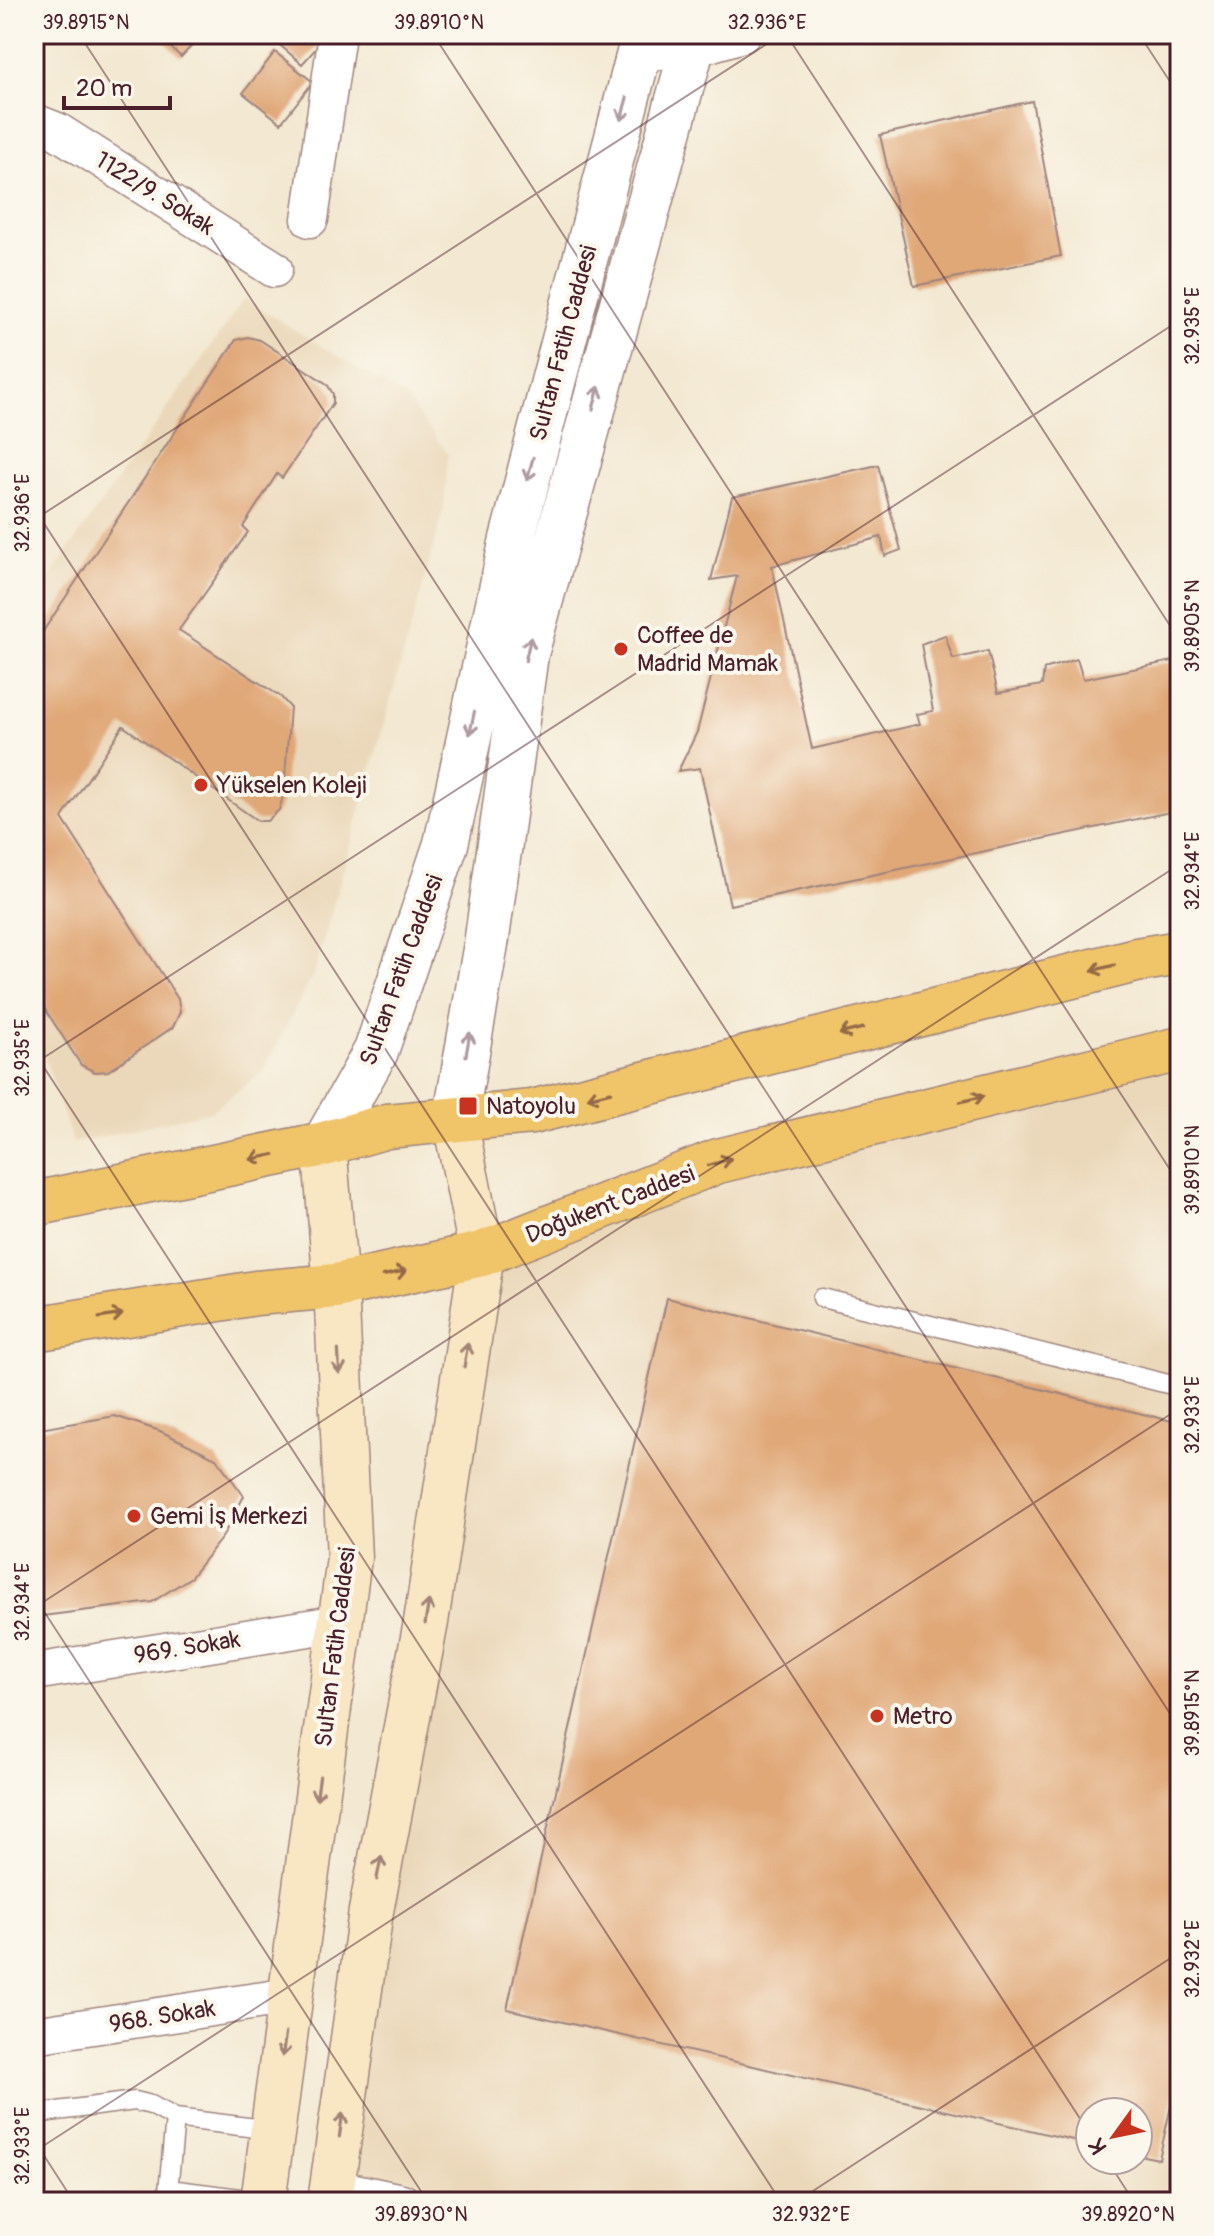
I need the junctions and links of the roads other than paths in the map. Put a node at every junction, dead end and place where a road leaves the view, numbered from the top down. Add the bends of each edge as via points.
1 (337, 34) edge
2 (742, 34) edge
3 (694, 42) edge
4 (642, 44) edge
5 (34, 122) edge
6 (310, 219) dead end
7 (274, 269) dead end
8 (1180, 953) edge
9 (1180, 1049) edge
10 (455, 1121) junction
11 (324, 1144) junction
12 (34, 1204) edge
13 (482, 1254) junction
14 (336, 1286) junction
15 (822, 1298) dead end
16 (34, 1329) edge
17 (1180, 1387) edge
18 (340, 1623) junction
19 (34, 1672) edge
20 (290, 1996) junction
21 (34, 2035) edge
22 (34, 2114) edge
23 (175, 2118) junction
24 (272, 2130) junction
25 (331, 2194) edge
26 (168, 2196) edge
27 (263, 2202) edge
28 (402, 2202) edge

1 - 6 street
2 - 3 street
3 - 4 street
10 -> 3 street, Sultan Fatih Caddesi via 487,938 526,654
4 -> 11 street, Sultan Fatih Caddesi via 512,539 446,844 376,1051
5 - 7 street, 1122/9. Sokak via 57,131
8 -> 10 main road via 532,1112
13 -> 9 main road, Doğukent Caddesi via 718,1161
10 - 11 main road via 387,1126
10 - 13 main road, Sultan Fatih Caddesi
11 -> 12 main road
11 - 14 main road, Sultan Fatih Caddesi
14 -> 13 main road, Doğukent Caddesi
25 -> 13 main road, Sultan Fatih Caddesi via 371,1911 426,1622
16 -> 14 main road, Doğukent Caddesi via 256,1293
14 -> 18 main road, Sultan Fatih Caddesi via 349,1558
15 - 17 lane
18 - 19 street, 969. Sokak
18 -> 20 main road, Sultan Fatih Caddesi
20 - 21 street, 968. Sokak
20 -> 24 main road, Sultan Fatih Caddesi
22 - 23 lane via 135,2101
23 - 24 lane
23 - 26 lane
24 - 27 main road, Sultan Fatih Caddesi
25 - 28 street
26 - 27 lane

